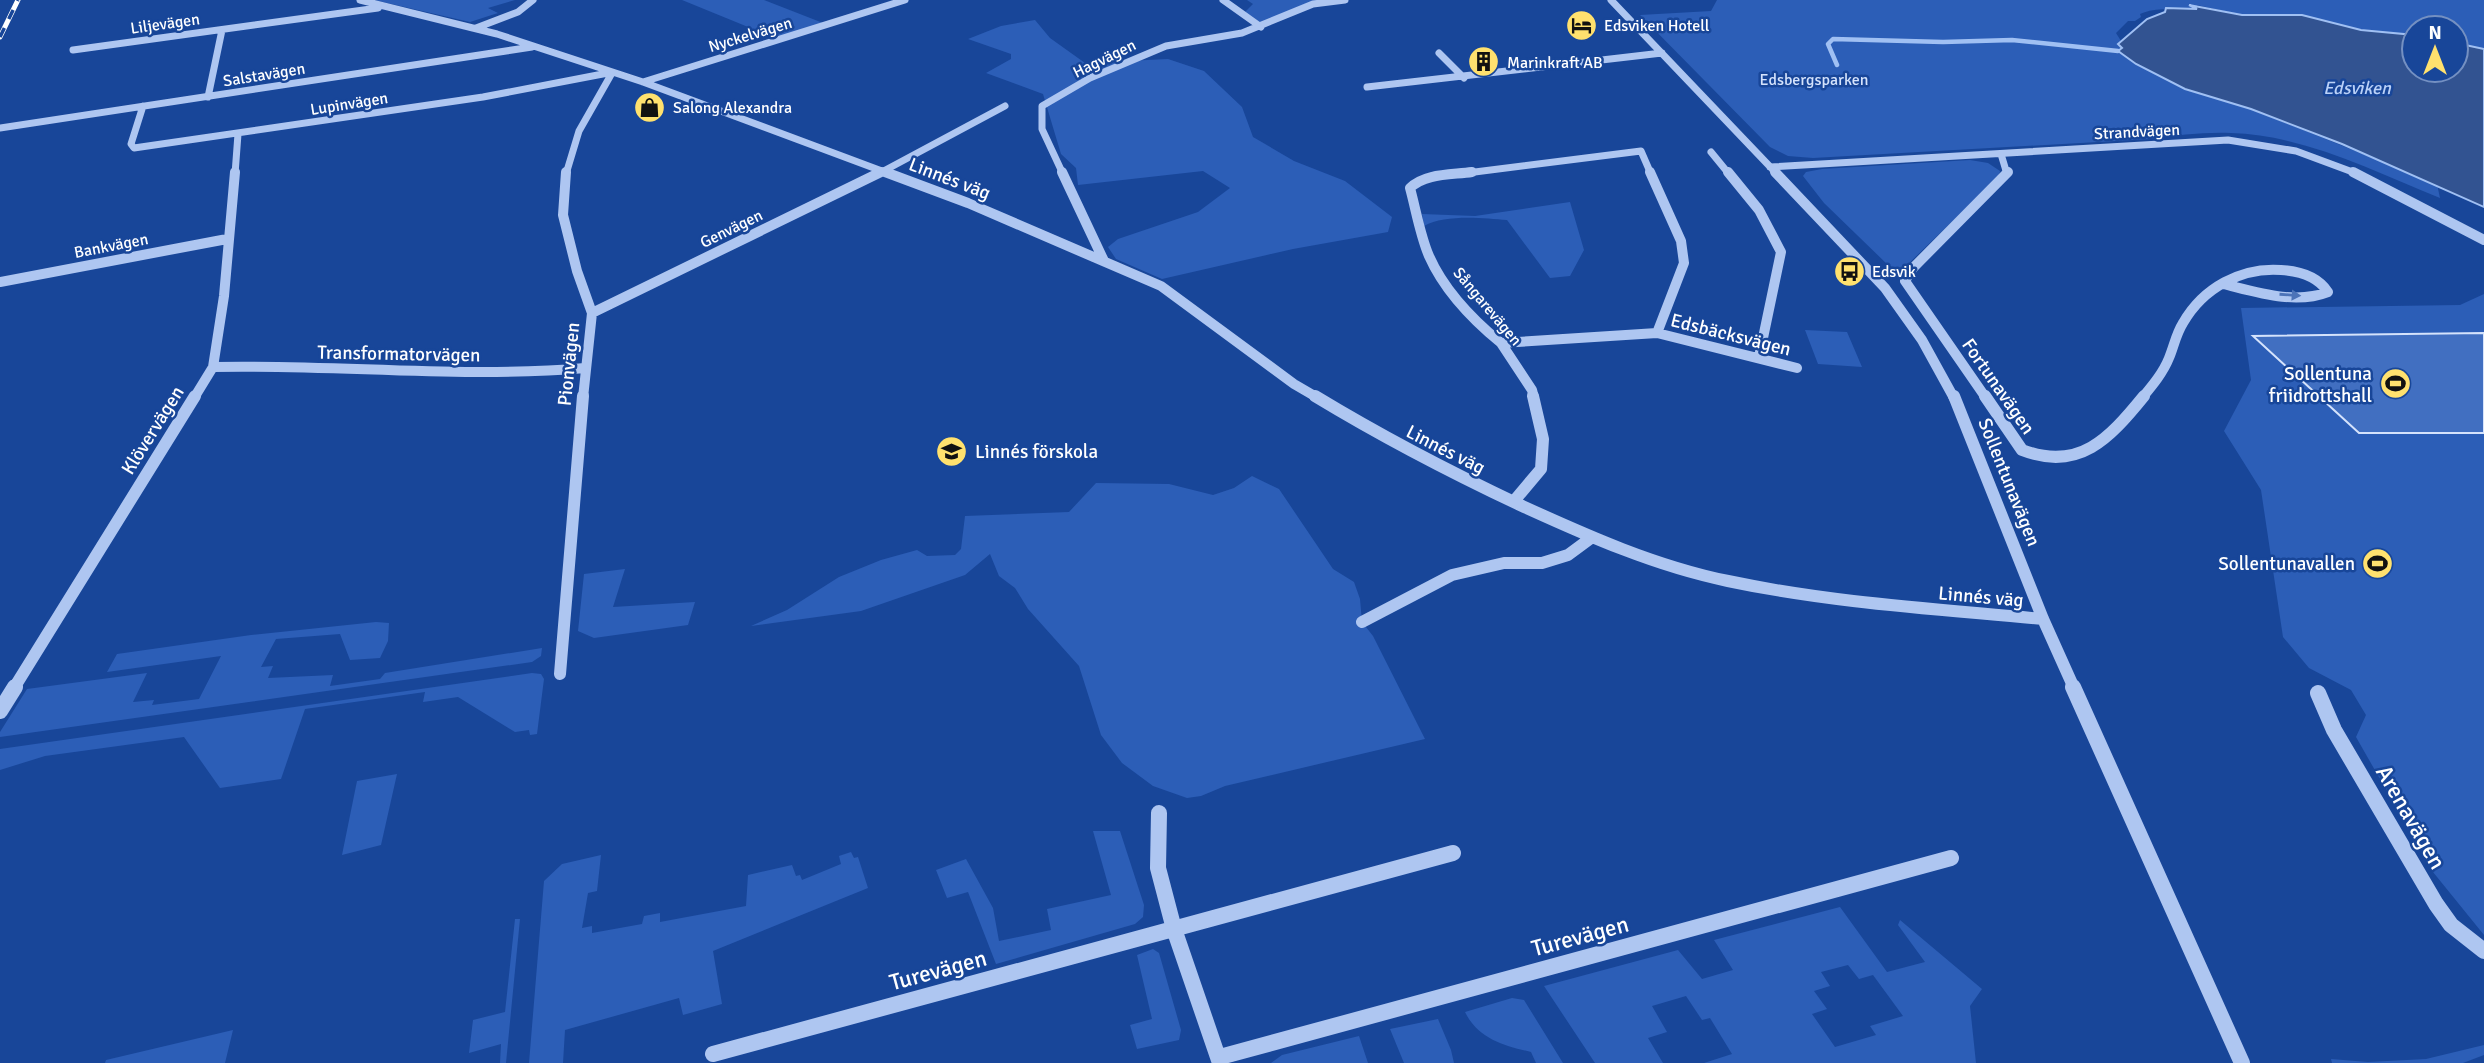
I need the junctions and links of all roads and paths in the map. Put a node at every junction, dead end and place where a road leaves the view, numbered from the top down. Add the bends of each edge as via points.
1 (360, 0) edge
2 (533, 0) edge
3 (905, 0) edge
4 (1223, 0) edge
5 (1345, 0) edge
6 (1611, 0) edge
7 (384, 7) junction
8 (1261, 27) junction
9 (476, 28) junction
10 (222, 30) junction
11 (532, 47) junction
12 (74, 50) dead end
13 (1439, 53) dead end
14 (1662, 53) junction
15 (612, 73) junction
16 (1464, 78) junction
17 (643, 82) junction
18 (1367, 87) dead end
19 (208, 97) junction
20 (143, 106) junction
21 (1005, 106) dead end
22 (0, 128) edge
23 (238, 134) junction
24 (1641, 151) joint
25 (1711, 152) dead end
26 (2001, 154) junction
27 (1770, 167) junction
28 (884, 171) junction
29 (227, 239) junction
30 (2484, 240) edge
31 (1104, 261) junction
32 (0, 282) edge
33 (2223, 284) junction
34 (592, 313) junction
35 (1657, 333) junction
36 (1501, 343) junction
37 (1759, 356) junction
38 (213, 367) junction
39 (585, 368) junction
40 (1797, 368) dead end
41 (1514, 502) junction
42 (1591, 538) junction
43 (2043, 619) junction
44 (1362, 622) dead end
45 (560, 674) dead end
46 (2318, 693) dead end
47 (0, 711) edge
48 (1160, 813) dead end
49 (1454, 853) dead end
50 (1951, 858) dead end
51 (1174, 929) junction
52 (2484, 951) edge
53 (713, 1054) dead end
54 (1220, 1060) edge
55 (2242, 1063) edge

1 - 7 street, Linnés väg
2 - 9 street via 518,12
3 - 17 street, Nyckelvägen
4 - 8 street
5 - 8 street, Hagvägen via 1313,4
6 - 14 street, Sollentunavägen
7 - 9 street, Linnés väg
7 - 10 street, Liljevägen
8 - 31 street, Hagvägen via 1141,55 1042,106 1042,129
9 - 11 street, Linnés väg
10 - 12 street, Liljevägen
10 - 19 street
11 - 15 street, Linnés väg
11 - 19 street, Salstavägen
13 - 16 street
14 - 16 street
14 - 27 street, Sollentunavägen
15 - 17 street, Linnés väg
15 - 23 street, Lupinvägen
15 - 34 street, Pionvägen via 579,131 565,176 563,215
16 - 18 street
17 - 28 street, Linnés väg
19 - 20 street, Salstavägen
20 - 22 street, Salstavägen
20 - 23 street, Lupinvägen via 131,144 134,148
21 - 28 street, Linnés väg
23 - 29 street, Klövervägen
24 - 35 street, Edsbäcksvägen via 1682,241 1684,263
24 - 36 street, Sångarevägen via 1427,178 1410,188 1429,256 1458,300
25 - 37 street via 1759,210 1781,252
26 - 27 street, Strandvägen
26 - 30 street, Strandvägen via 2259,142 2326,160
26 - 33 street, Fortunavägen via 2008,173 1905,281 2022,450 2041,457 2073,457 2104,436 2148,393 2167,363 2183,321 2213,288
27 - 43 street, Sollentunavägen via 1885,288 1922,340 1954,397
28 - 31 street, Linnés väg
28 - 34 street, Genvägen
29 - 32 street, Bankvägen
29 - 38 street, Klövervägen
31 - 41 street, Linnés väg via 1161,286 1294,384 1359,424
33 -> 33 street, Fortunavägen via 2291,296 2328,292 2310,277 2277,269 2240,273
34 - 39 street, Pionvägen
35 - 36 street, Edsbäcksvägen
35 - 37 street, Edsbäcksvägen
36 - 41 street, Sångarevägen via 1532,390 1543,439 1541,469
37 - 40 street, Edsbäcksvägen
38 - 39 street, Transformatorvägen via 445,373
38 - 47 street, Klövervägen
39 - 45 street, Pionvägen
41 - 42 street, Linnés väg
42 - 43 street, Linnés väg via 1646,559 1804,595
42 - 44 street via 1568,555 1542,563 1504,563 1452,575
43 - 55 street, Sollentunavägen
46 - 52 street, Arenavägen via 2334,730 2436,904 2451,925
48 - 51 street, Turevägen via 1158,868
49 - 51 street, Turevägen
50 - 54 street, Turevägen
51 - 53 street, Turevägen
51 - 54 street, Turevägen

